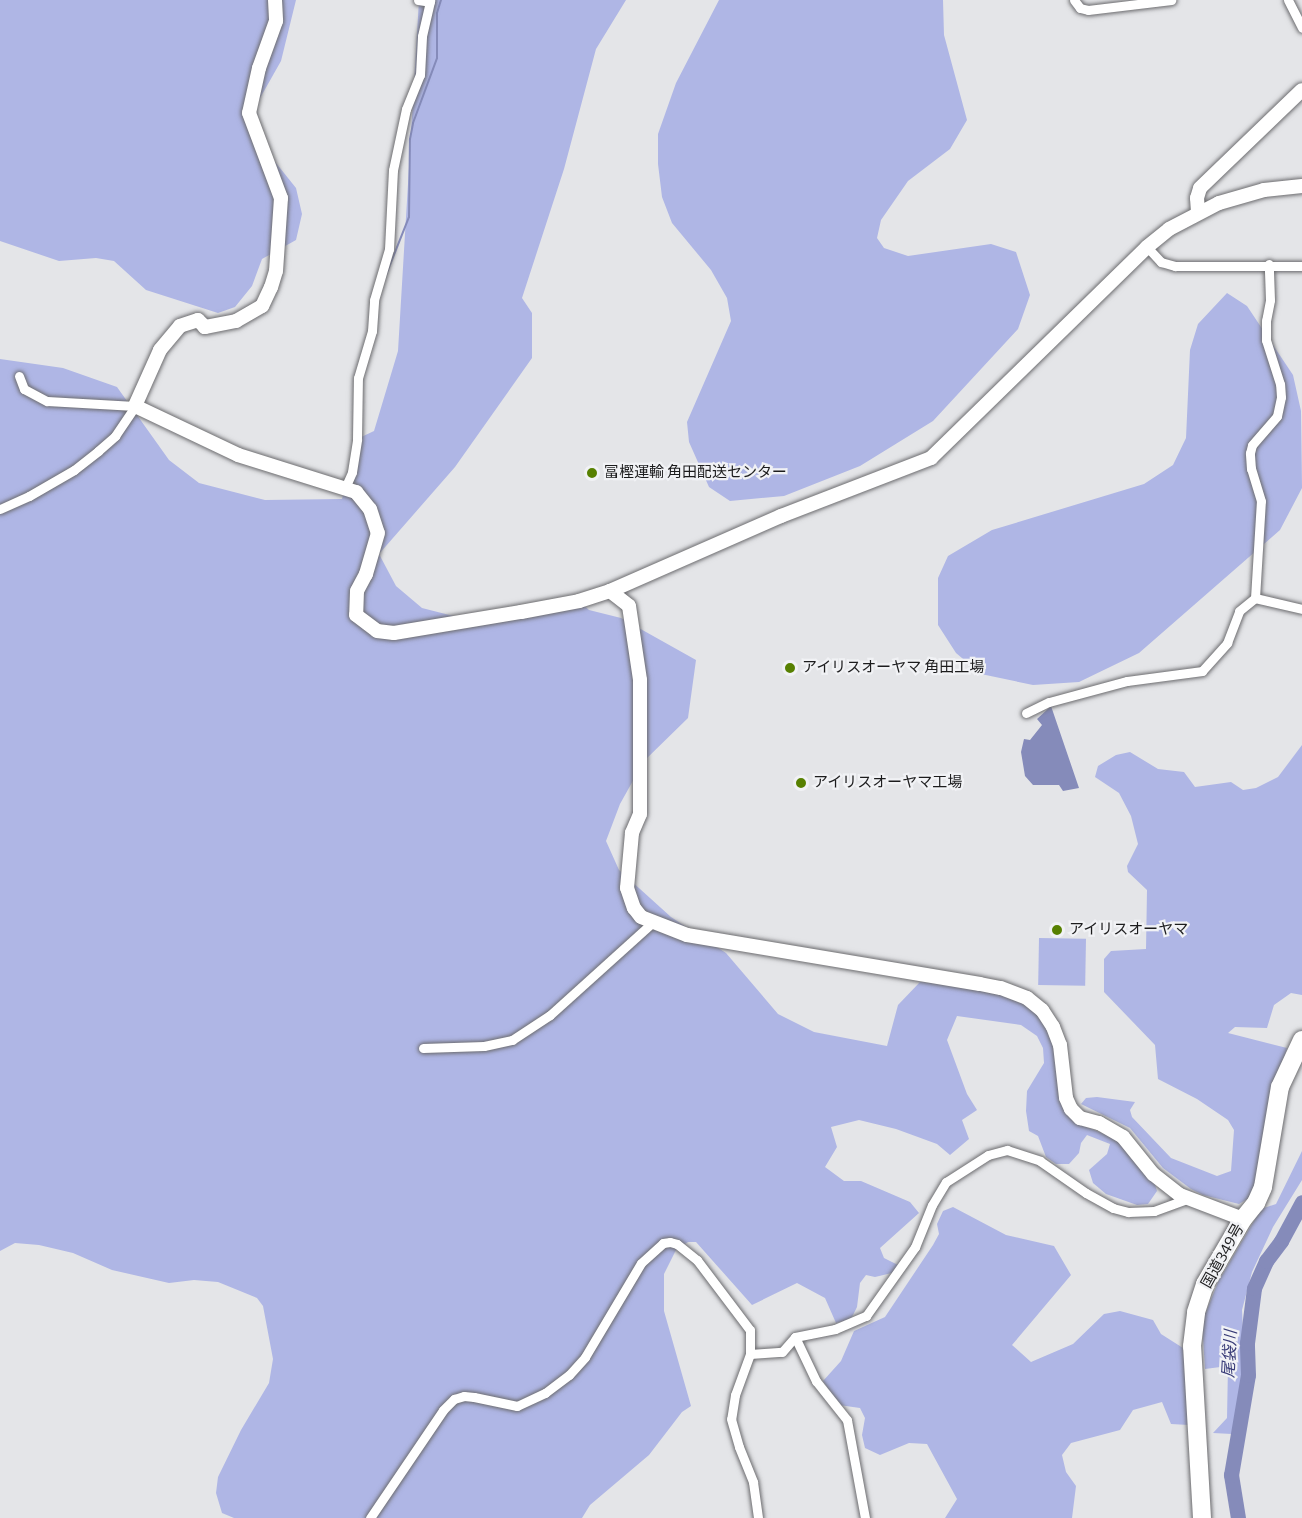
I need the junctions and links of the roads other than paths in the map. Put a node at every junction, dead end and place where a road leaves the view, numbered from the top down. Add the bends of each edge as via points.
1 (275, 0) edge
2 (418, 0) edge
3 (1074, 0) edge
4 (1171, 0) edge
5 (1288, 0) edge
6 (430, 1) edge
7 (1302, 28) edge
8 (1302, 90) edge
9 (1302, 186) edge
10 (1198, 212) junction
11 (1147, 247) junction
12 (1269, 264) junction
13 (1302, 266) edge
14 (19, 376) dead end
15 (135, 406) junction
16 (345, 488) junction
17 (0, 509) edge
18 (610, 591) junction
19 (1256, 598) junction
20 (1302, 609) edge
21 (1026, 713) dead end
22 (653, 922) junction
23 (1302, 1040) edge
24 (423, 1048) dead end
25 (1187, 1199) junction
26 (1243, 1219) junction
27 (795, 1337) junction
28 (750, 1354) junction
29 (370, 1518) edge
30 (758, 1518) edge
31 (865, 1518) edge
32 (1202, 1518) edge

1 - 15 street via 276,21 259,68 249,113 281,198 276,271 271,287 262,306 236,321 205,327 198,320 180,326 160,350
2 - 6 street
3 - 4 street via 1080,8 1088,10
5 - 7 street
6 - 16 street via 422,36 420,75 406,109 393,170 389,249 358,378 357,439
8 - 10 street via 1200,188
9 - 10 street via 1264,190
10 - 11 street
11 - 12 street via 1166,265
11 - 18 street via 931,458 781,516
12 - 13 street
12 - 19 street via 1270,300 1265,331 1281,397 1277,416 1250,453 1261,501
14 - 15 street via 24,389 47,401
15 - 16 street via 238,455
15 - 17 street via 115,436 98,452 29,496
16 - 18 street via 356,492 365,503 378,532 357,591 356,615 377,631 394,633 521,612
18 - 22 street via 629,606 640,681 640,814 632,833 627,888 634,908 641,917
19 - 20 street
19 - 21 street via 1239,611 1227,643 1203,671 1127,681 1049,702
22 - 24 street via 550,1015 512,1040 484,1046
22 - 25 street via 687,935 980,984 1027,998 1048,1018 1057,1035 1071,1109 1080,1118 1099,1123 1123,1137 1153,1174
23 - 26 highway, 国道349号 via 1280,1087 1263,1187
25 - 26 street
25 - 27 street via 1154,1211 1128,1212 1086,1193 1040,1161 1006,1150 988,1155 946,1182 915,1247 866,1316 835,1329
26 - 32 highway, 国道349号 via 1205,1284 1196,1312 1192,1346
27 - 28 street via 782,1352
27 - 31 street via 816,1381 847,1420
28 - 29 street via 750,1330 718,1285 688,1252 677,1244 663,1243 641,1263 585,1357 569,1375 545,1393 517,1406 464,1396 454,1400 443,1410
28 - 30 street via 731,1419 753,1482

